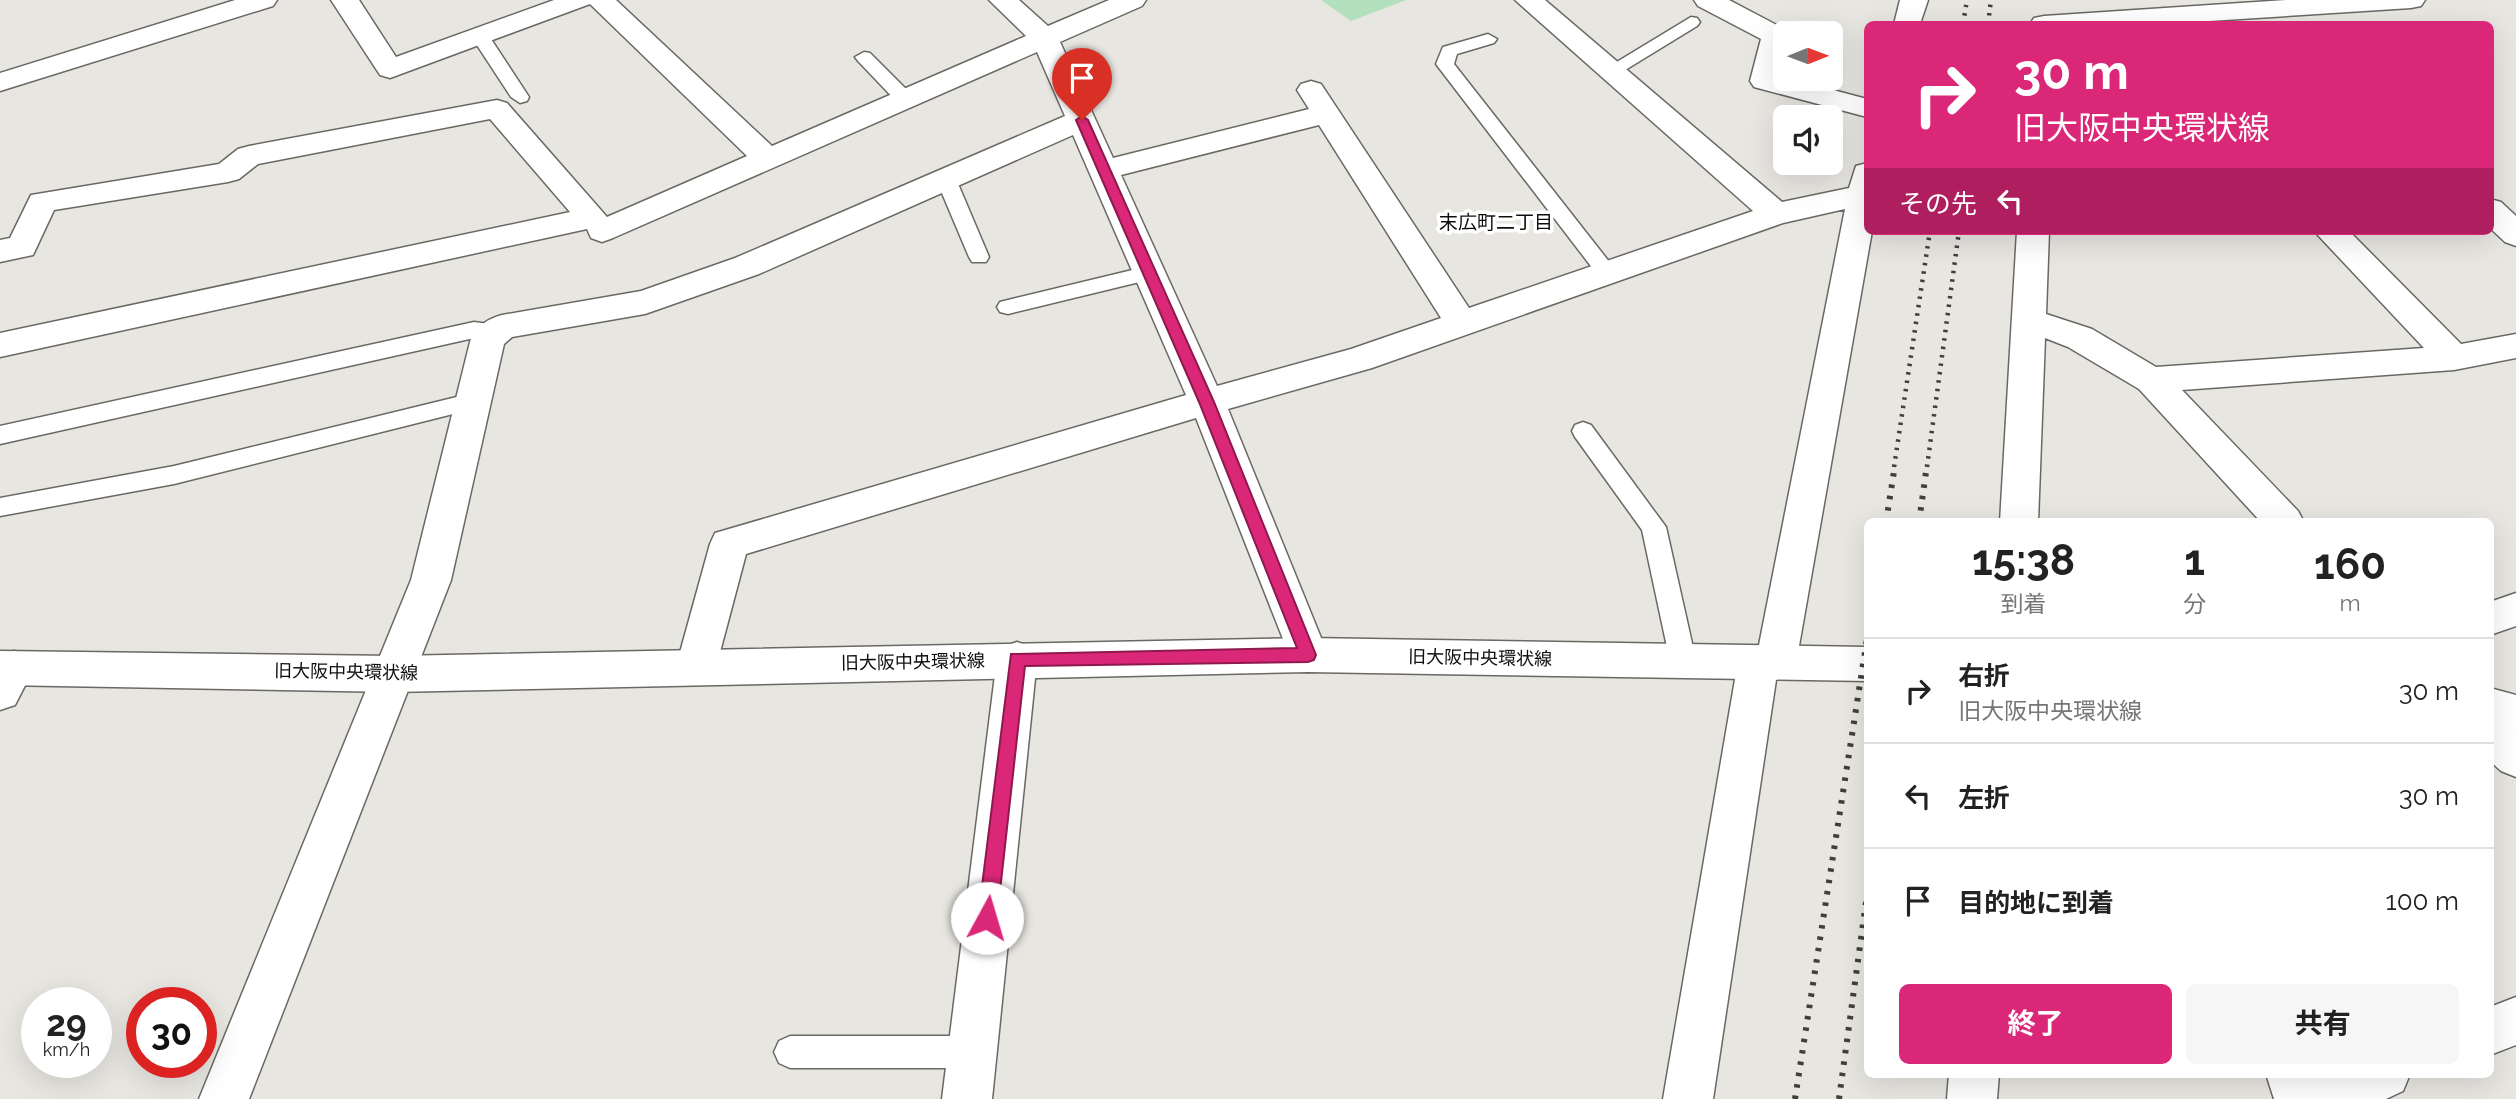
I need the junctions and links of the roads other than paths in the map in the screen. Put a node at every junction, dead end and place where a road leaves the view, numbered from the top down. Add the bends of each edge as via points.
1 (263, 0) edge
2 (345, 0) edge
3 (579, 0) edge
4 (600, 0) edge
5 (1003, 0) edge
6 (1132, 0) edge
7 (1529, 0) edge
8 (1913, 0) edge
9 (2045, 0) edge
10 (2411, 0) edge
11 (1700, 11) edge
12 (2295, 11) edge
13 (1909, 21) edge
14 (2044, 21) edge
15 (2102, 21) edge
16 (480, 36) junction
17 (1045, 39) junction
18 (1488, 39) dead end
19 (864, 57) dead end
20 (1611, 71) junction
21 (0, 82) edge
22 (520, 97) dead end
23 (906, 100) junction
24 (1864, 107) edge
25 (1082, 120) junction
26 (769, 160) junction
27 (1104, 170) junction
28 (946, 179) junction
29 (1864, 184) edge
30 (2494, 213) edge
31 (1776, 214) junction
32 (602, 231) dead end
33 (2033, 235) edge
34 (2334, 235) edge
35 (2516, 235) edge
36 (0, 251) edge
37 (979, 257) dead end
38 (1149, 273) junction
39 (1607, 273) junction
40 (1008, 307) dead end
41 (2028, 320) junction
42 (1462, 324) junction
43 (496, 331) junction
44 (0, 345) edge
45 (2516, 346) edge
46 (2455, 358) junction
47 (2151, 380) junction
48 (473, 401) junction
49 (1207, 402) junction
50 (1583, 430) dead end
51 (0, 435) edge
52 (0, 507) edge
53 (2019, 518) edge
54 (2281, 518) edge
55 (2516, 609) edge
56 (2494, 617) edge
57 (1308, 655) junction
58 (1017, 659) junction
59 (1683, 661) junction
60 (1767, 662) junction
61 (1864, 664) edge
62 (696, 667) junction
63 (394, 674) junction
64 (5, 676) edge
65 (2494, 707) edge
66 (2516, 713) edge
67 (2494, 738) edge
68 (2516, 758) edge
69 (2516, 1021) edge
70 (2494, 1029) edge
71 (790, 1052) dead end
72 (972, 1052) junction
73 (1974, 1078) edge
74 (2292, 1078) edge
75 (2377, 1078) edge
76 (224, 1099) edge
77 (967, 1099) edge
78 (1688, 1099) edge
79 (1972, 1099) edge
80 (2299, 1099) edge
81 (2327, 1099) edge

1 - 21 street
2 - 16 street via 390,69
3 - 16 street
4 - 26 street
5 - 17 street
6 - 17 street
7 - 20 street
8 - 13 street
9 - 14 street
10 - 12 street
11 - 20 lane
11 - 24 street via 1776,36 1764,81
12 - 15 street
16 - 22 lane
17 - 23 street
17 - 25 street
18 - 39 lane via 1449,51 1445,64
19 - 23 lane
20 - 31 street
23 - 26 street
25 - 27 street
25 - 28 street
26 - 32 street
27 - 38 street
27 - 42 street via 1319,102
28 - 37 lane
28 - 43 street via 747,266 645,302
29 - 31 street
29 - 60 street
30 - 35 street
31 - 39 street
33 - 41 street
34 - 46 street
36 - 44 street via 22,247 42,202 228,172 250,156 497,109 592,218
38 - 40 lane
38 - 49 street
39 - 42 street
41 - 47 street via 2080,338
41 - 53 street
42 - 49 street via 1360,359
43 - 48 street via 488,338
43 - 51 lane via 474,330
45 - 46 street
46 - 47 street
47 - 54 street
48 - 52 lane via 174,475
48 - 63 street via 431,580
49 - 57 street
49 - 62 street via 729,544
50 - 59 lane via 1654,527
55 - 56 street
57 - 58 street, 旧大阪中央環状線
57 - 59 street, 旧大阪中央環状線
58 - 62 street, 旧大阪中央環状線
58 - 72 street
59 - 60 street, 旧大阪中央環状線
60 - 61 street, 旧大阪中央環状線
60 - 78 street
62 - 63 street, 旧大阪中央環状線
63 - 64 street, 旧大阪中央環状線
63 - 76 street
65 - 66 street
67 - 68 street
69 - 70 street
71 - 72 lane
72 - 77 street
73 - 79 street
74 - 80 street
75 - 81 street

